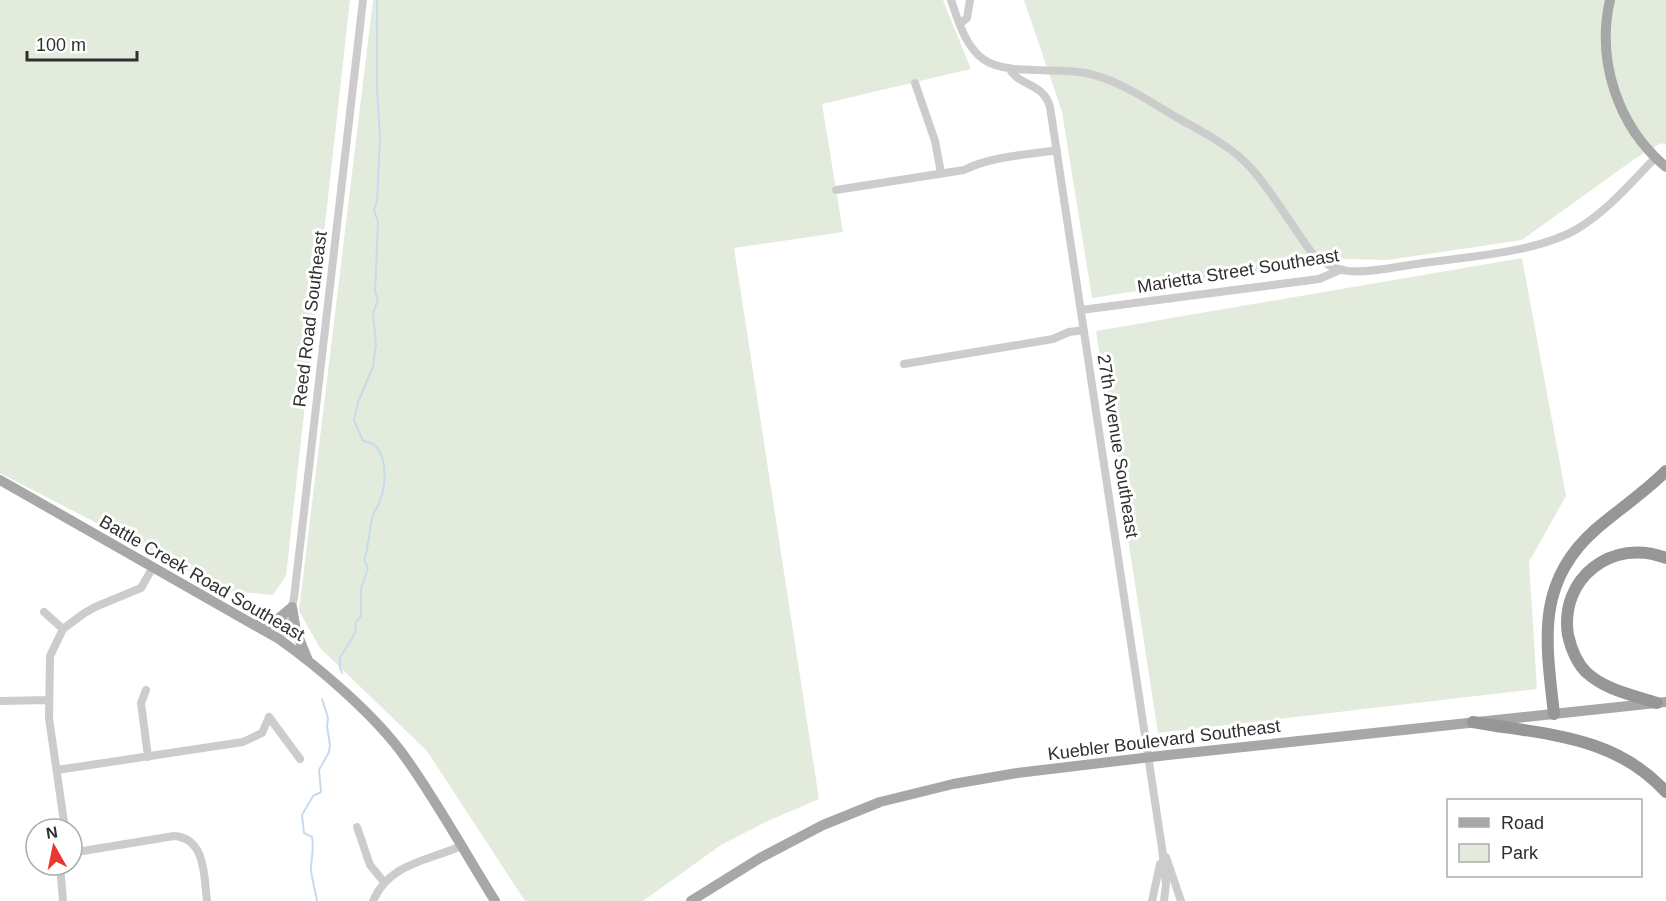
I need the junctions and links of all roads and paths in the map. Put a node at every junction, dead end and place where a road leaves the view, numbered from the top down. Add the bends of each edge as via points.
1 (363, 0) edge
2 (951, 0) edge
3 (970, 0) edge
4 (1610, 0) edge
5 (960, 24) junction
6 (1009, 68) junction
7 (915, 83) dead end
8 (1057, 150) junction
9 (1655, 158) junction
10 (1666, 167) edge
11 (941, 173) junction
12 (837, 190) dead end
13 (1340, 270) junction
14 (1081, 310) junction
15 (1084, 330) junction
16 (904, 364) dead end
17 (1666, 471) edge
18 (0, 480) edge
19 (1666, 558) edge
20 (153, 567) junction
21 (292, 607) junction
22 (44, 612) dead end
23 (253, 625) junction
24 (63, 629) junction
25 (279, 639) junction
26 (308, 660) junction
27 (146, 690) dead end
28 (49, 700) junction
29 (0, 701) edge
30 (1662, 703) edge
31 (1554, 714) junction
32 (1473, 722) junction
33 (148, 757) junction
34 (1149, 758) junction
35 (300, 759) dead end
36 (57, 770) junction
37 (1666, 792) edge
38 (63, 817) edge
39 (357, 827) dead end
40 (461, 846) junction
41 (1162, 848) junction
42 (84, 851) edge
43 (61, 877) edge
44 (384, 882) junction
45 (63, 901) edge
46 (207, 901) edge
47 (373, 901) edge
48 (495, 901) edge
49 (691, 901) edge
50 (1152, 901) edge
51 (1164, 901) edge
52 (1181, 901) edge

1 - 21 street, Reed Road Southeast
2 - 5 street
3 - 5 street via 967,18
4 - 9 main road via 1605,39 1610,77 1624,115
5 - 6 street via 977,54 990,63
6 - 8 street, 27th Avenue Southeast via 1048,99
6 - 13 street via 1074,71 1106,79 1218,142 1250,168 1312,253
7 - 11 street via 935,141
8 - 11 street
8 - 14 street, 27th Avenue Southeast
9 - 10 main road
9 - 13 street, Marietta Street Southeast via 1595,216 1550,242 1371,270
11 - 12 street
13 - 14 street, Marietta Street Southeast via 1319,279
14 - 15 street, 27th Avenue Southeast
15 - 16 street via 1053,339
15 - 34 street, 27th Avenue Southeast
17 - 31 highway via 1592,533 1558,578 1547,635
18 - 20 main road, Battle Creek Road Southeast
19 - 30 highway via 1636,552 1606,558 1583,577 1568,607 1567,625 1575,657 1596,680
20 - 23 main road, Battle Creek Road Southeast
20 - 24 street via 141,588 95,607
21 - 23 main road via 273,623
21 - 25 street, Reed Road Southeast
21 - 26 main road via 296,631
22 - 24 street
23 - 25 main road, Battle Creek Road Southeast
24 - 28 street via 50,656
25 - 26 main road, Battle Creek Road Southeast
26 - 40 main road, Battle Creek Road Southeast via 394,742
27 - 33 street via 141,703
28 - 29 street
28 - 36 street
30 - 31 main road, Kuebler Boulevard Southeast
31 - 32 main road, Kuebler Boulevard Southeast
32 - 34 main road, Kuebler Boulevard Southeast
32 - 37 highway via 1581,740 1624,759
33 - 35 street via 243,742 262,733 269,717
33 - 36 street
34 - 41 street, 27th Avenue Southeast
34 - 49 main road, Kuebler Boulevard Southeast via 982,778 880,802 792,840
36 - 38 street
39 - 44 street via 370,865
40 - 44 street via 412,863
40 - 48 main road, Battle Creek Road Southeast
41 - 50 street
41 - 51 street, 27th Avenue Southeast
41 - 52 street, 27th Avenue Southeast
42 - 46 street via 182,837 192,842 201,857
43 - 45 street
44 - 47 street

